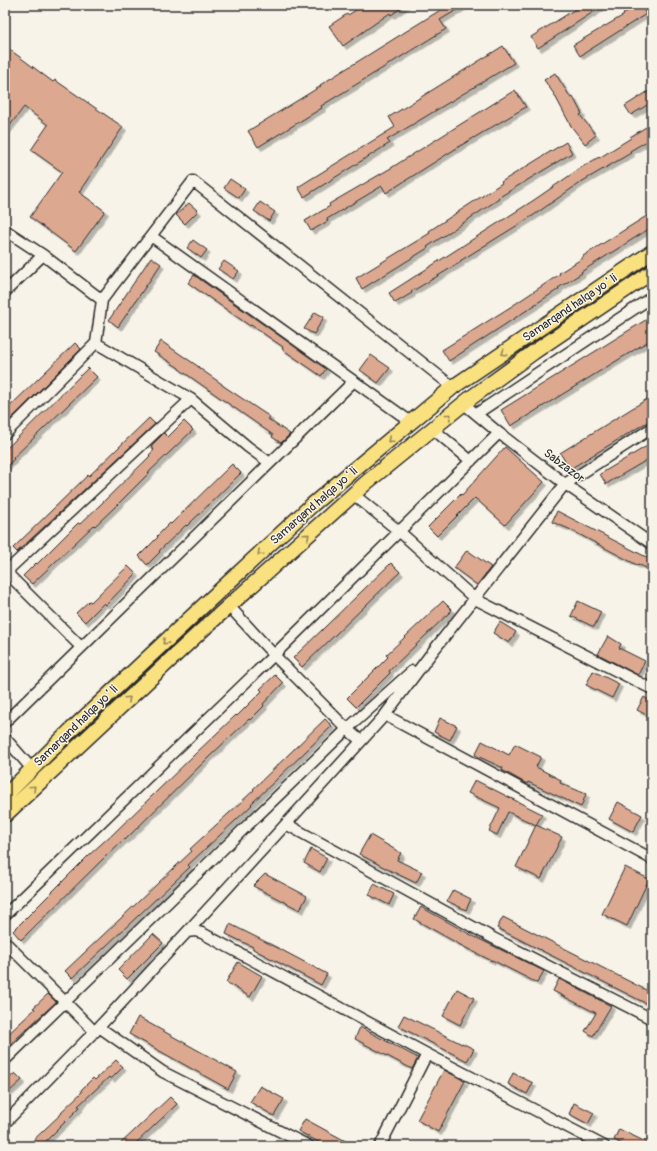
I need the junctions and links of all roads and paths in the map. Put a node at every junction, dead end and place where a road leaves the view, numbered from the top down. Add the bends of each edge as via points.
1 (5, 230) edge
2 (151, 236) junction
3 (652, 252) edge
4 (43, 255) junction
5 (651, 275) edge
6 (5, 292) edge
7 (652, 297) edge
8 (102, 300) junction
9 (96, 343) junction
10 (354, 381) junction
11 (453, 387) junction
12 (191, 399) junction
13 (464, 404) junction
14 (476, 414) junction
15 (412, 422) junction
16 (652, 428) edge
17 (433, 429) junction
18 (499, 433) junction
19 (5, 434) edge
20 (471, 461) junction
21 (270, 463) junction
22 (357, 467) junction
23 (367, 482) junction
24 (565, 484) junction
25 (353, 494) junction
26 (400, 532) junction
27 (652, 544) edge
28 (475, 599) junction
29 (229, 606) junction
30 (82, 647) junction
31 (274, 655) junction
32 (430, 655) junction
33 (652, 690) edge
34 (385, 715) junction
35 (5, 722) edge
36 (347, 729) junction
37 (5, 738) edge
38 (361, 741) junction
39 (32, 769) junction
40 (5, 796) edge
41 (5, 815) edge
42 (286, 824) junction
43 (652, 858) edge
44 (5, 915) edge
45 (187, 932) junction
46 (5, 942) edge
47 (64, 1002) junction
48 (652, 1019) edge
49 (97, 1030) junction
50 (427, 1054) junction
51 (5, 1060) edge
52 (5, 1123) edge
53 (309, 1146) edge
54 (380, 1146) edge
55 (604, 1146) edge

1 - 4 street
2 - 8 street
2 - 10 street
2 - 11 street via 194,181
3 -> 11 highway, Samarqand halqa yoʻli
4 - 6 street
4 - 8 street
5 - 13 highway, Samarqand halqa yoʻli via 534,352
7 - 14 street
8 - 9 street
9 - 12 street
9 - 19 street
10 - 15 street
10 - 21 street
11 - 15 highway, Samarqand halqa yoʻli
12 - 21 street
12 - 30 street via 10,568 10,576
13 - 14 street, Sabzazor
17 -> 13 highway, Samarqand halqa yoʻli
14 - 18 street, Sabzazor
15 -> 22 highway, Samarqand halqa yoʻli
16 - 24 street
17 - 20 street
17 - 23 highway, Samarqand halqa yoʻli
18 - 20 street
18 - 24 street, Sabzazor
20 - 26 street
21 - 30 street
22 - 23 highway
22 -> 39 highway, Samarqand halqa yoʻli via 208,601
23 - 25 highway, Samarqand halqa yoʻli
24 - 27 street, Sabzazor
24 - 28 street
25 - 26 street
29 -> 25 highway, Samarqand halqa yoʻli
26 - 28 street
26 - 31 street
28 - 32 street
28 - 33 street
29 - 31 street
41 -> 29 highway, Samarqand halqa yoʻli
30 - 35 street
31 - 36 street
31 - 44 street
32 - 34 street
32 - 36 street
34 - 38 street
34 - 43 street
36 - 38 street
36 - 47 street
37 - 39 street
38 - 42 street
39 - 40 highway, Samarqand halqa yoʻli
42 - 45 street
42 - 48 street via 493,938
45 - 49 street
45 - 50 street via 202,933
46 - 47 street
47 - 49 street
47 - 51 street
49 - 52 street
49 - 53 street via 163,1072
50 - 54 street
50 - 55 street

